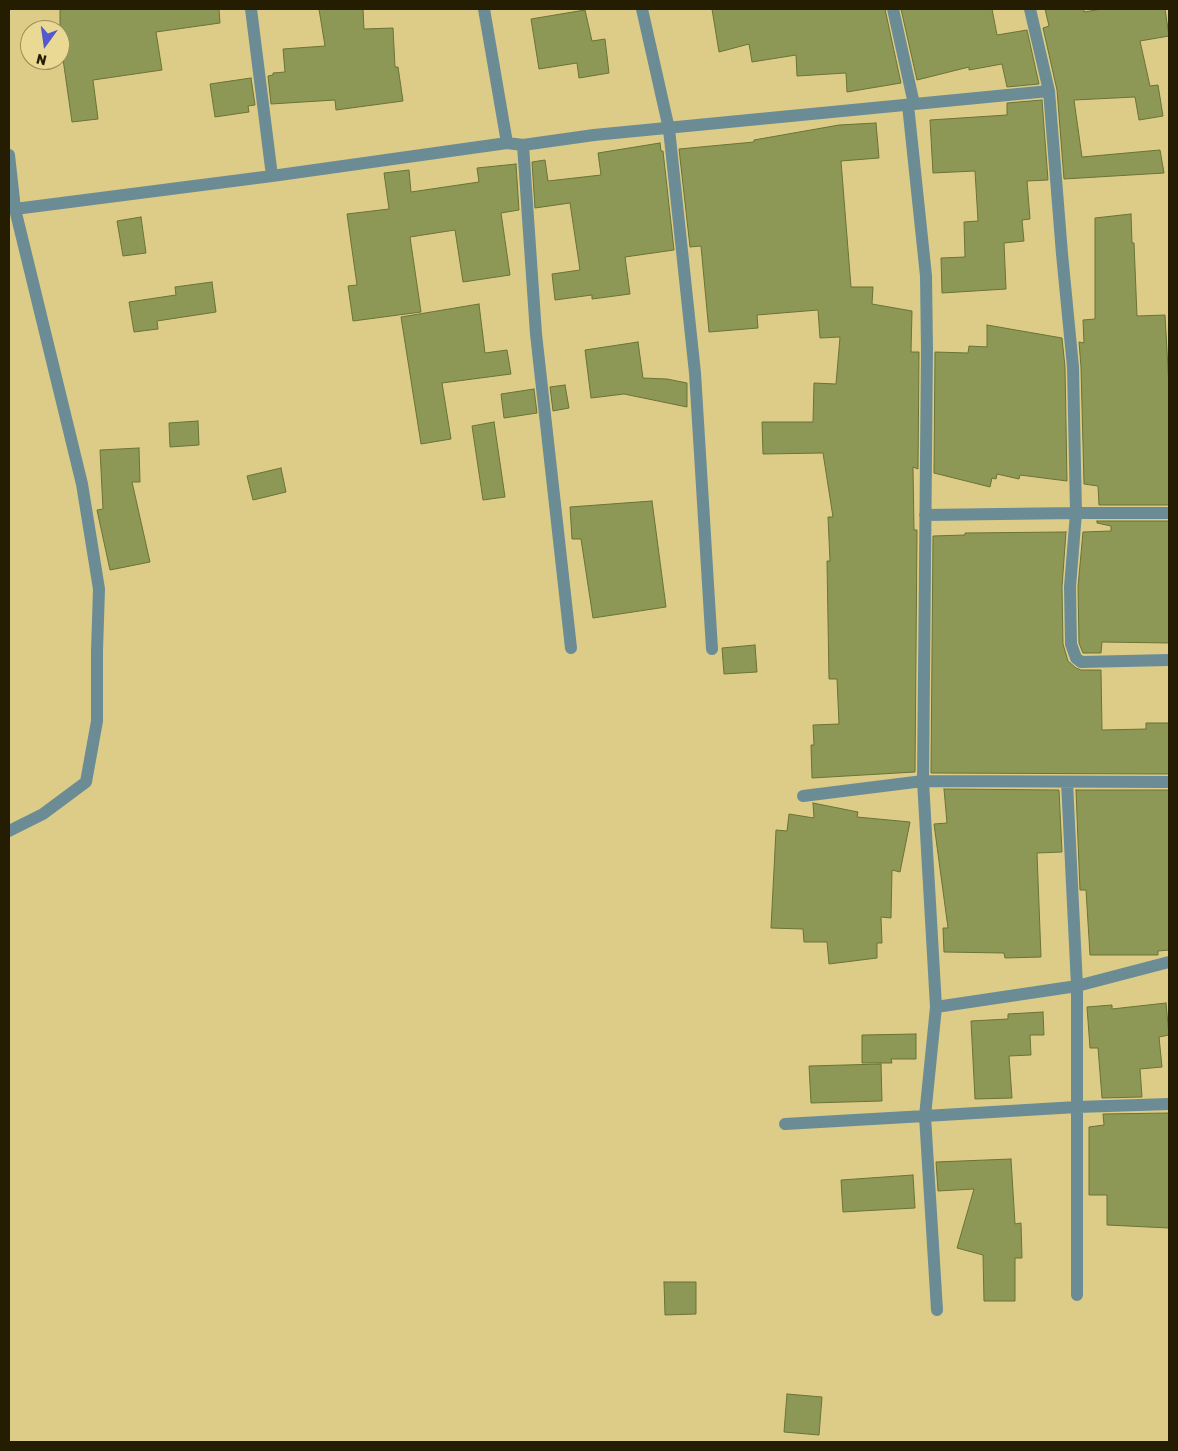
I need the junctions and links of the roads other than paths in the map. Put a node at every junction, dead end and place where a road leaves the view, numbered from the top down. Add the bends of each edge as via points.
1 (251, 9) edge
2 (484, 9) edge
3 (642, 9) edge
4 (892, 9) edge
5 (1030, 9) edge
6 (1049, 91) junction
7 (911, 104) junction
8 (668, 128) junction
9 (507, 143) junction
10 (522, 145) junction
11 (9, 155) edge
12 (272, 176) junction
13 (14, 209) junction
14 (1076, 512) junction
15 (1169, 514) edge
16 (925, 515) junction
17 (571, 648) dead end
18 (712, 649) dead end
19 (1169, 660) edge
20 (923, 781) junction
21 (1067, 782) junction
22 (1169, 782) edge
23 (803, 796) dead end
24 (9, 831) edge
25 (1169, 962) edge
26 (1077, 986) junction
27 (936, 1007) junction
28 (1169, 1104) edge
29 (1077, 1107) junction
30 (925, 1116) junction
31 (785, 1124) dead end
32 (1077, 1295) dead end
33 (937, 1310) dead end

1 - 12 street
2 - 9 street
3 - 8 street
4 - 7 street
5 - 6 street
6 - 7 street
6 - 14 street via 1073,367
7 - 8 street
7 - 16 street via 926,276
8 - 10 street
8 - 18 street via 695,373
9 - 10 street
9 - 12 street
10 - 17 street via 536,334
11 - 13 street
12 - 13 street
13 - 24 street via 82,484 99,589 98,721 86,782 42,814
14 - 15 street
14 - 16 street
14 - 19 street via 1070,587 1071,644 1076,658 1081,662
16 - 20 street
20 - 21 street
20 - 23 street
20 - 27 street
21 - 22 street
21 - 26 street
25 - 26 street
26 - 27 street
26 - 29 street
27 - 30 street
28 - 29 street
29 - 30 street
29 - 32 street
30 - 31 street
30 - 33 street

